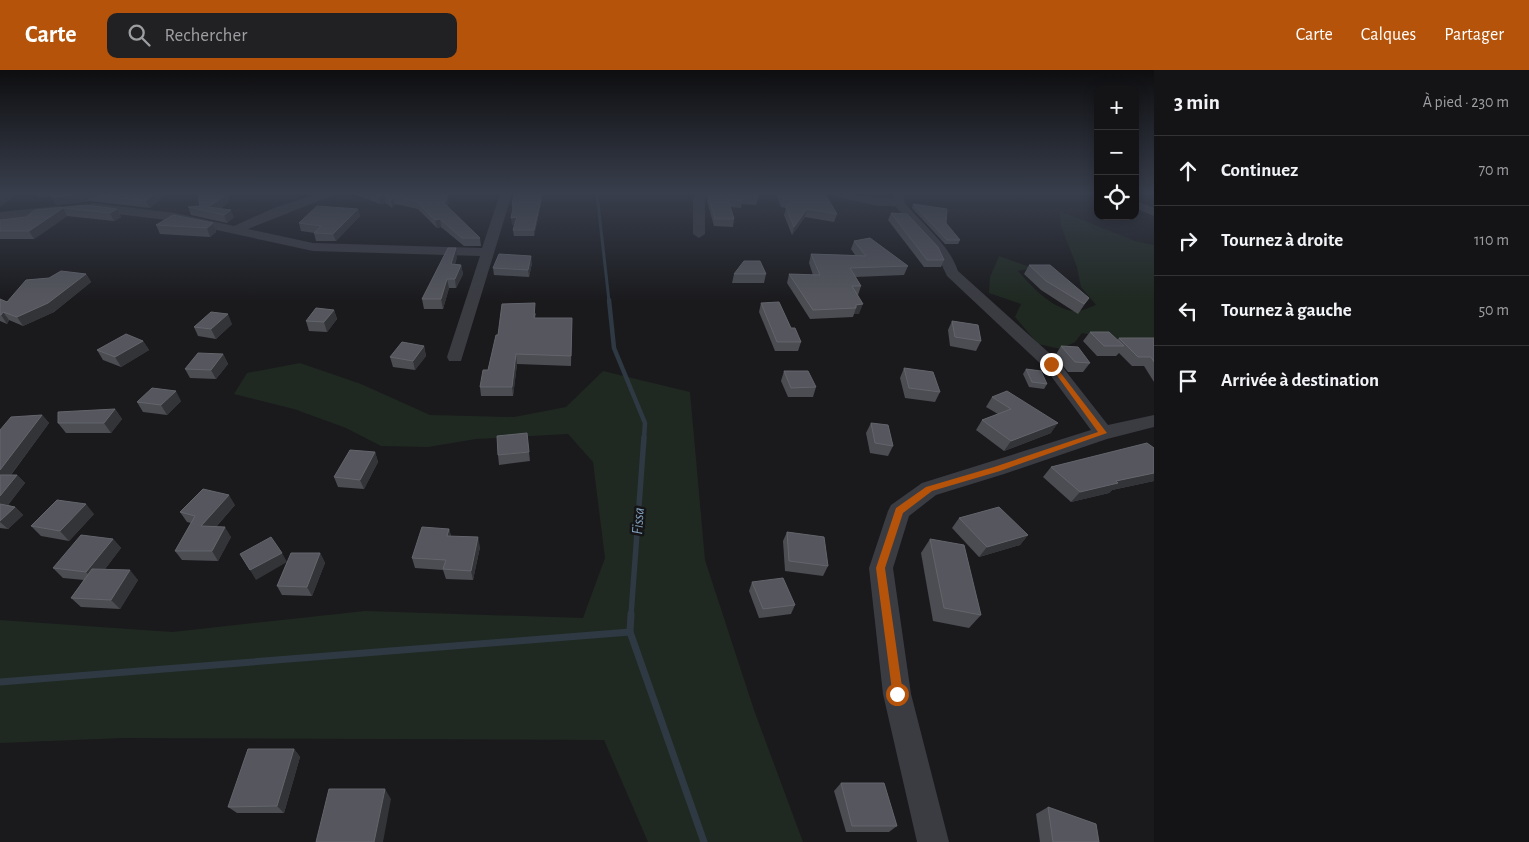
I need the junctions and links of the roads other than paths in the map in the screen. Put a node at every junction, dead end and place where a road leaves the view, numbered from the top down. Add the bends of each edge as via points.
1 (235, 230) edge
2 (495, 230) edge
3 (699, 230) edge
4 (922, 230) edge
5 (699, 234) dead end
6 (489, 252) junction
7 (455, 357) dead end
8 (1154, 421) edge
9 (1103, 433) junction
10 (933, 842) edge

1 - 6 street via 313,247
2 - 6 street
3 - 5 street
4 - 9 street via 940,246 952,273 1051,364
6 - 7 street
8 - 9 street
9 - 10 street via 929,489 899,511 881,568 897,694

